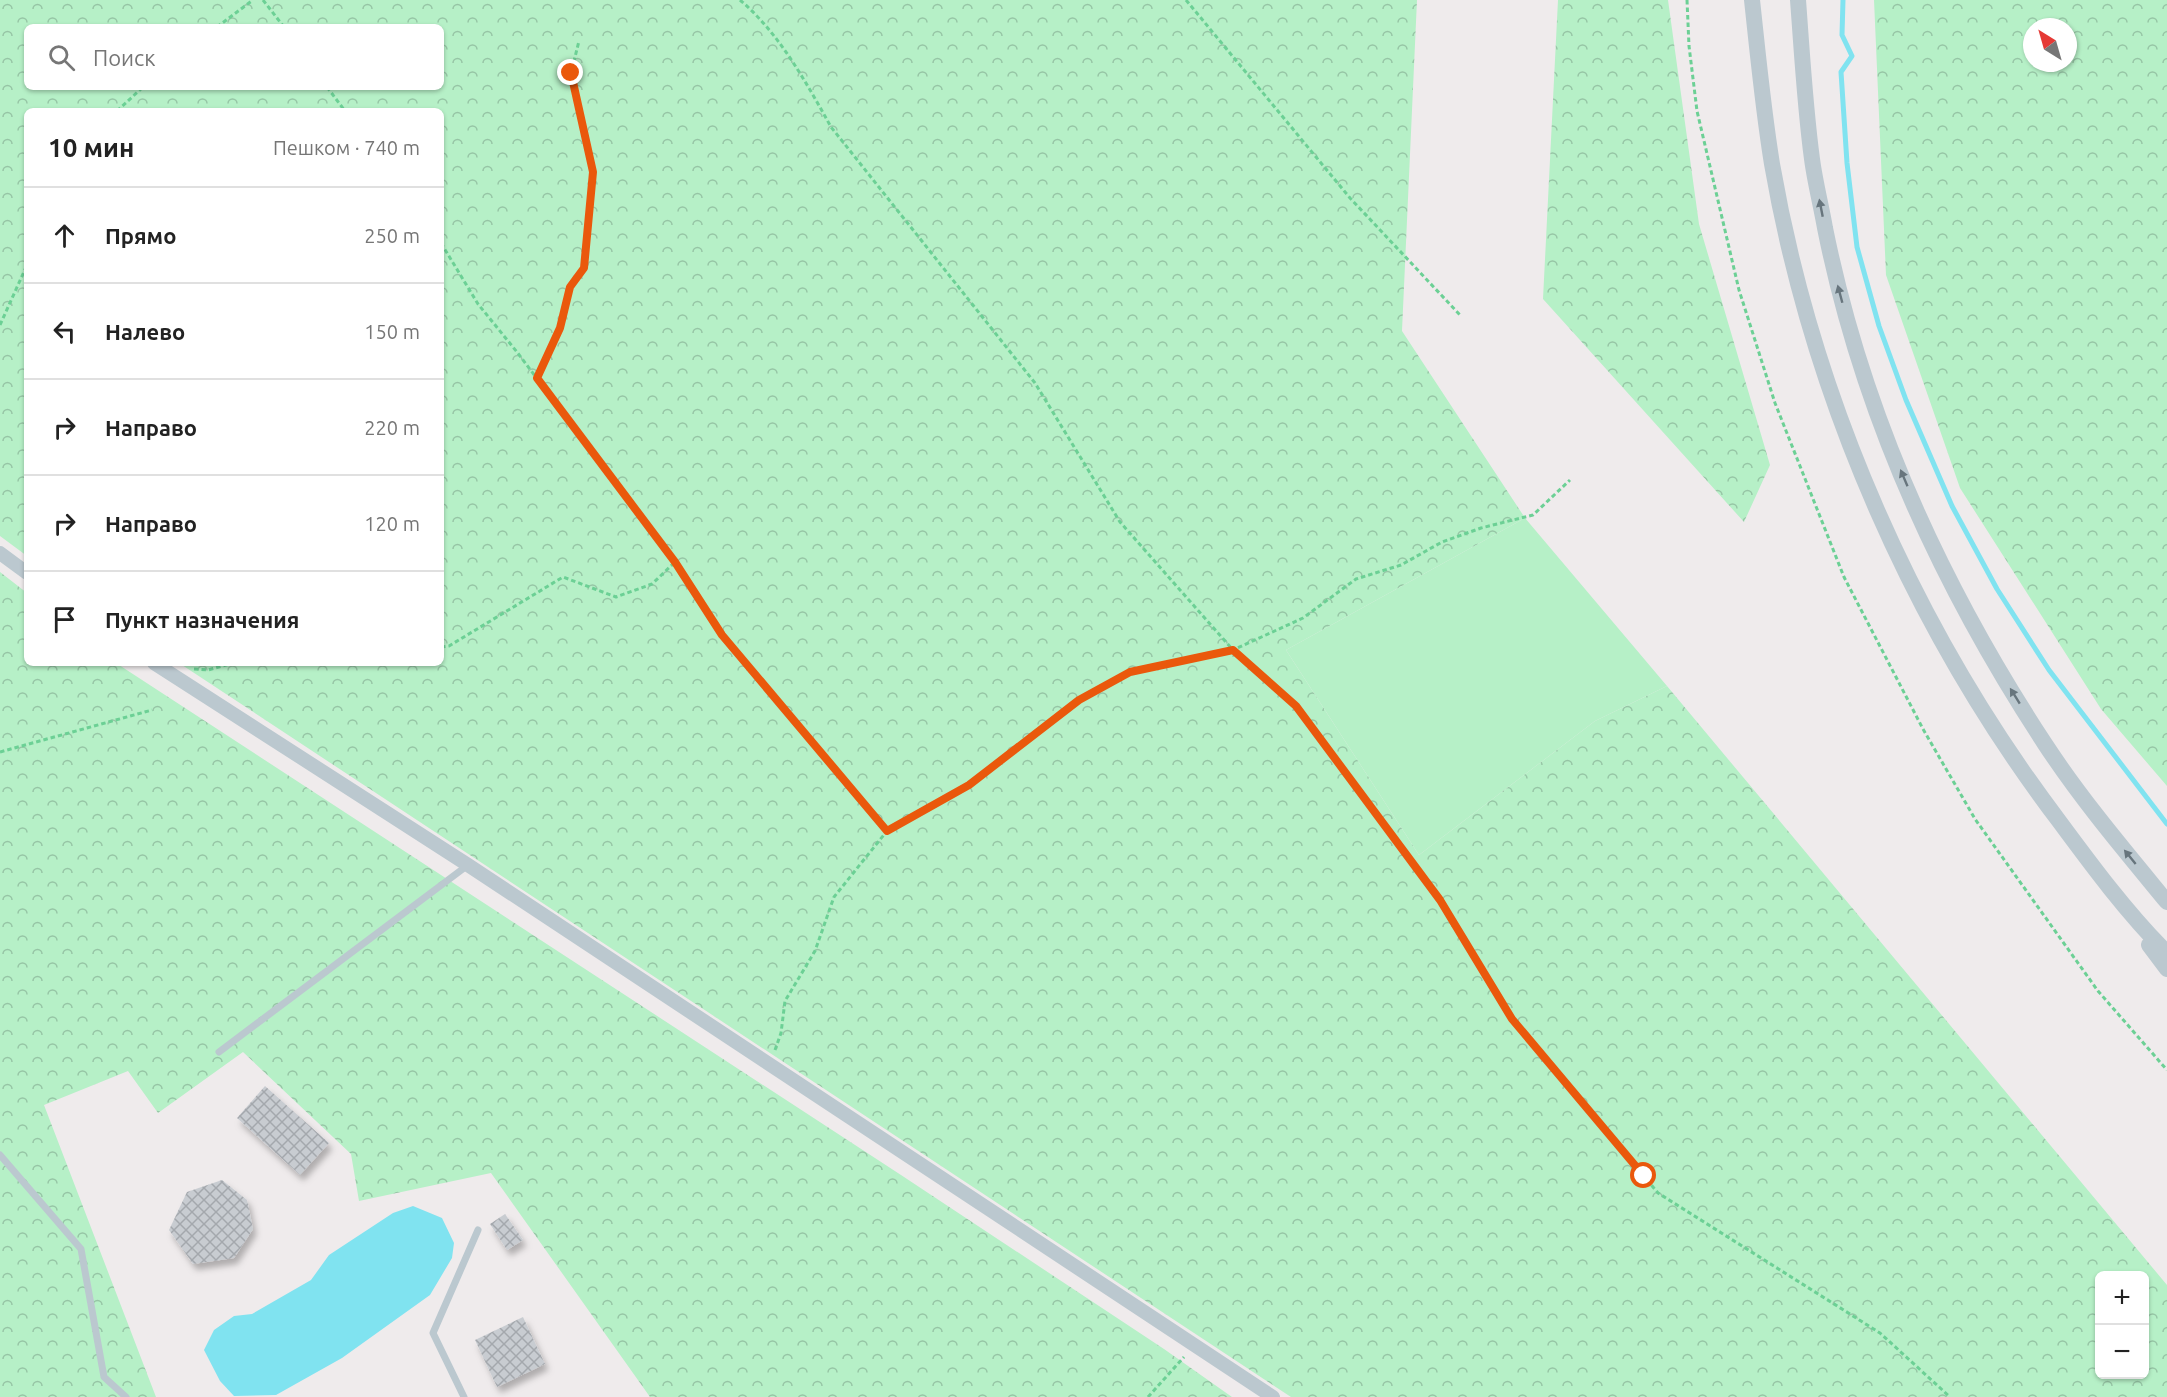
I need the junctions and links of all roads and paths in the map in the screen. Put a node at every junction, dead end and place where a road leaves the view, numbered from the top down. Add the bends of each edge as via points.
1 (253, 0) edge
2 (263, 0) edge
3 (740, 0) edge
4 (1186, 0) edge
5 (1687, 0) edge
6 (1752, 0) edge
7 (1798, 0) edge
8 (221, 24) edge
9 (282, 24) edge
10 (579, 41) dead end
11 (140, 90) edge
12 (329, 90) edge
13 (120, 108) edge
14 (343, 108) edge
15 (444, 248) edge
16 (24, 272) edge
17 (1460, 315) dead end
18 (0, 325) edge
19 (537, 378) junction
20 (1570, 480) dead end
21 (0, 553) edge
22 (675, 562) junction
23 (24, 571) edge
24 (444, 647) edge
25 (1233, 650) junction
26 (158, 666) edge
27 (222, 666) edge
28 (152, 710) dead end
29 (0, 752) edge
30 (887, 831) junction
31 (468, 865) junction
32 (2106, 883) junction
33 (2167, 902) edge
34 (2167, 953) edge
35 (2167, 969) edge
36 (219, 1052) dead end
37 (769, 1066) junction
38 (2167, 1070) edge
39 (0, 1155) edge
40 (478, 1230) dead end
41 (1195, 1345) junction
42 (126, 1397) edge
43 (464, 1397) edge
44 (1148, 1397) edge
45 (1274, 1397) edge
46 (1950, 1397) edge

1 - 8 path
2 - 9 path
3 - 25 path via 755,13 804,80 831,127 1035,383 1120,522
4 - 17 path via 1350,198
5 - 38 path via 1697,111 1736,279 1775,403 1844,577 1975,819 2098,991
6 - 32 street via 1773,165 1799,283 1832,392 1864,476 1914,589 1964,681 2026,778
33 -> 7 street via 2093,810 2004,678 1942,562 1881,424 1852,339 1814,172
10 - 19 path via 571,73 593,172 584,268 570,287 560,328
11 - 13 path
12 - 14 path
15 - 19 path via 478,304
16 - 18 path
19 - 22 path
20 - 25 path via 1533,515 1471,531 1401,565 1356,579 1303,618
21 - 23 street
22 - 24 path via 652,585 616,597 563,577
22 - 30 path via 722,635
25 - 30 path via 1130,672 1079,700 969,785
25 - 46 path via 1296,706 1440,900 1512,1019 1658,1193 1880,1333
26 - 27 path via 208,670
26 - 31 street
28 - 29 path
30 - 37 path via 834,897 815,951 785,1001 781,1033
31 - 36 lane
31 - 37 street
32 - 34 street
32 - 35 street
37 - 41 street
39 - 42 lane via 81,1249 104,1377
40 - 43 lane via 433,1334
41 - 44 path
41 - 45 street

